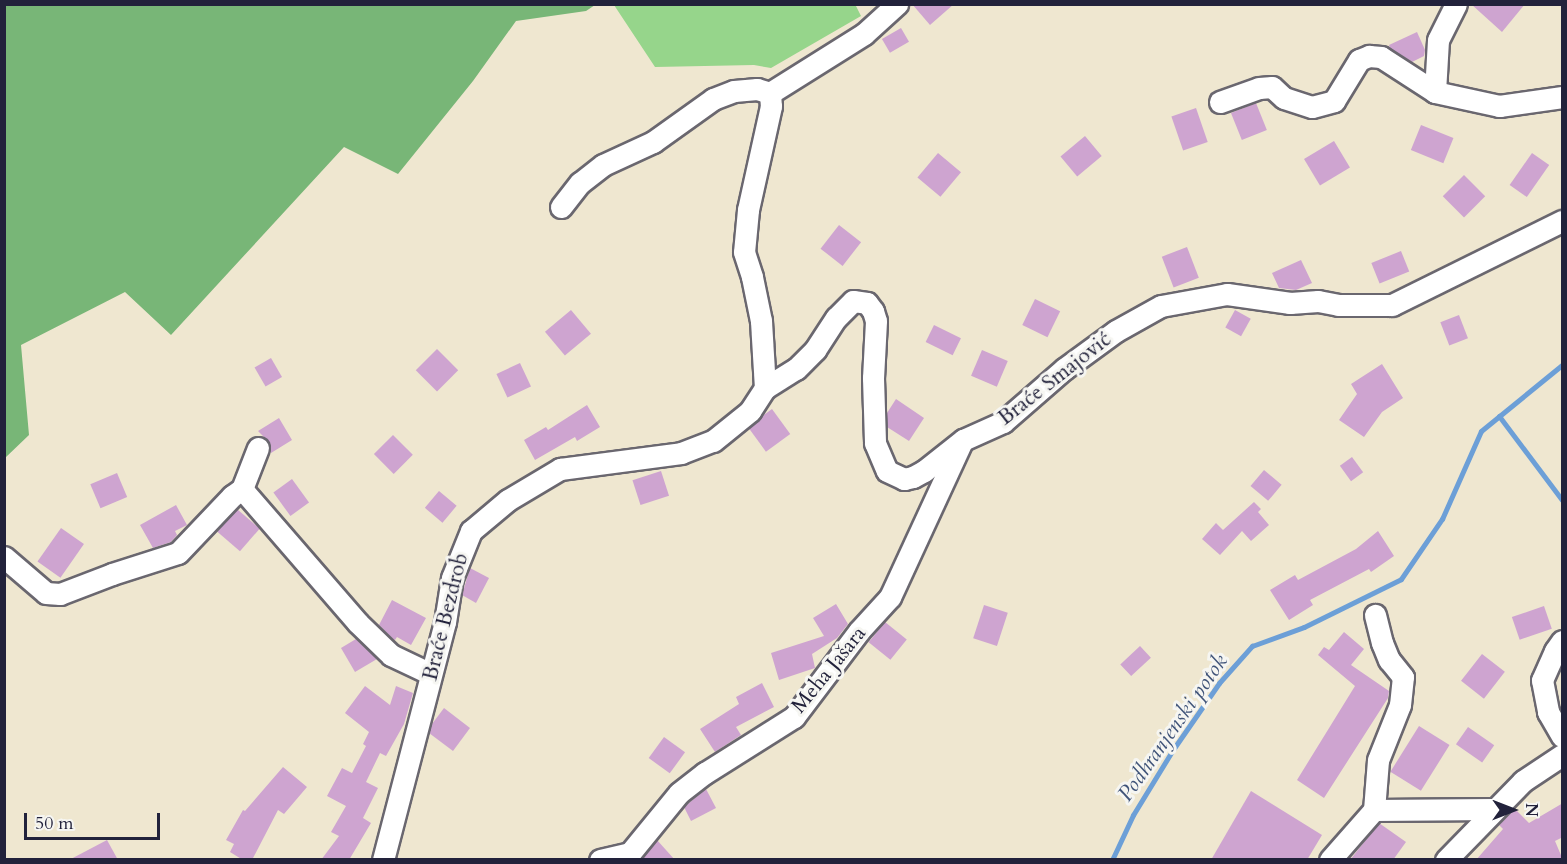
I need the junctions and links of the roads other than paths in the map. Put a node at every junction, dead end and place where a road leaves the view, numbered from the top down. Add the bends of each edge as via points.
1 (897, 4) edge
2 (1456, 4) edge
3 (1436, 92) junction
4 (770, 93) junction
5 (1563, 97) edge
6 (1220, 102) dead end
7 (561, 207) dead end
8 (1562, 221) edge
9 (765, 388) junction
10 (963, 440) junction
11 (258, 448) dead end
12 (242, 489) junction
13 (4, 557) edge
14 (1376, 615) dead end
15 (1563, 641) edge
16 (431, 674) junction
17 (1563, 736) edge
18 (1563, 755) edge
19 (1494, 809) junction
20 (1374, 810) junction
21 (383, 860) edge
22 (600, 860) edge
23 (1330, 860) edge
24 (1446, 860) edge

1 - 4 street via 864,34
2 - 3 street via 1438,40
3 - 5 street via 1499,106
3 - 6 street via 1381,57 1369,56 1359,60 1334,101 1305,106 1284,98 1272,87
4 - 7 street via 757,89 734,91 713,99 653,142 603,165 580,183
4 - 9 street via 771,106 747,210 744,252 761,321
8 - 10 street, Braće Smajović via 1392,305 1290,303 1227,294 1161,306 1116,331 1064,369 1003,422
9 - 10 street, Braće Smajović via 796,369 815,350 846,306 860,301 867,303 876,321 873,422 875,443 887,471 904,479 914,477
9 - 16 street, Braće Bezdrob via 750,411 713,441 681,453 560,469 485,516 471,531 459,556
10 - 22 street, Meha Jašara via 890,597 794,717 679,793 630,853
11 - 12 street
12 - 13 street via 178,553 60,594 46,593
12 - 16 street via 358,623 391,655
14 - 20 street via 1389,660 1403,677 1400,705 1378,760
15 - 17 street via 1542,680 1548,712
16 - 21 street, Braće Bezdrob
18 - 19 street via 1523,781
19 - 20 street
19 - 24 street
20 - 23 street

